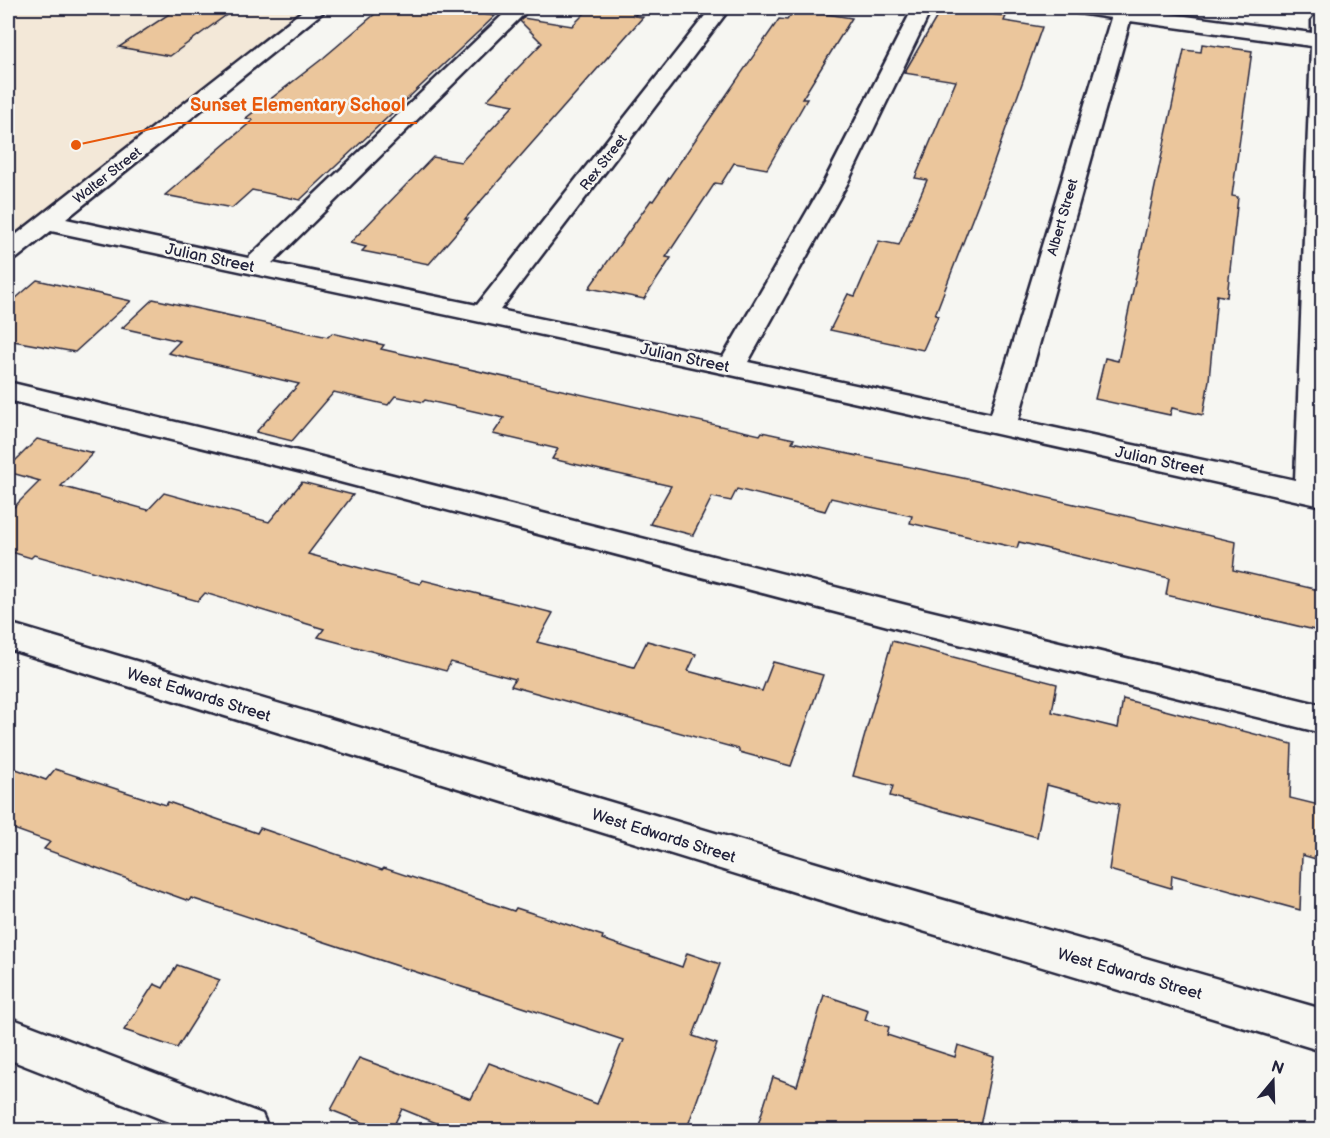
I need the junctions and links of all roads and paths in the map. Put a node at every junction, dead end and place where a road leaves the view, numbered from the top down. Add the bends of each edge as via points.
1 (318, 8) edge
2 (521, 8) edge
3 (721, 8) edge
4 (923, 8) edge
5 (1079, 8) edge
6 (1123, 10) edge
7 (1322, 34) edge
8 (47, 223) junction
9 (8, 253) edge
10 (254, 266) junction
11 (483, 315) junction
12 (731, 367) junction
13 (8, 391) edge
14 (1002, 426) junction
15 (1316, 495) edge
16 (8, 636) edge
17 (1323, 719) edge
18 (1323, 1030) edge
19 (8, 1038) edge
20 (246, 1131) edge

1 - 8 street, Walter Street
2 - 10 street
3 - 11 street, Rex Street
4 - 12 street via 835,184
5 - 6 street
6 - 7 street
6 - 14 street, Albert Street
7 - 15 street
8 - 9 street, Walter Street
8 - 10 street, Julian Street
10 - 11 street, Julian Street
11 - 12 street, Julian Street
12 - 14 street, Julian Street
13 - 17 street
14 - 15 street, Julian Street
16 - 18 street, West Edwards Street
19 - 20 street

